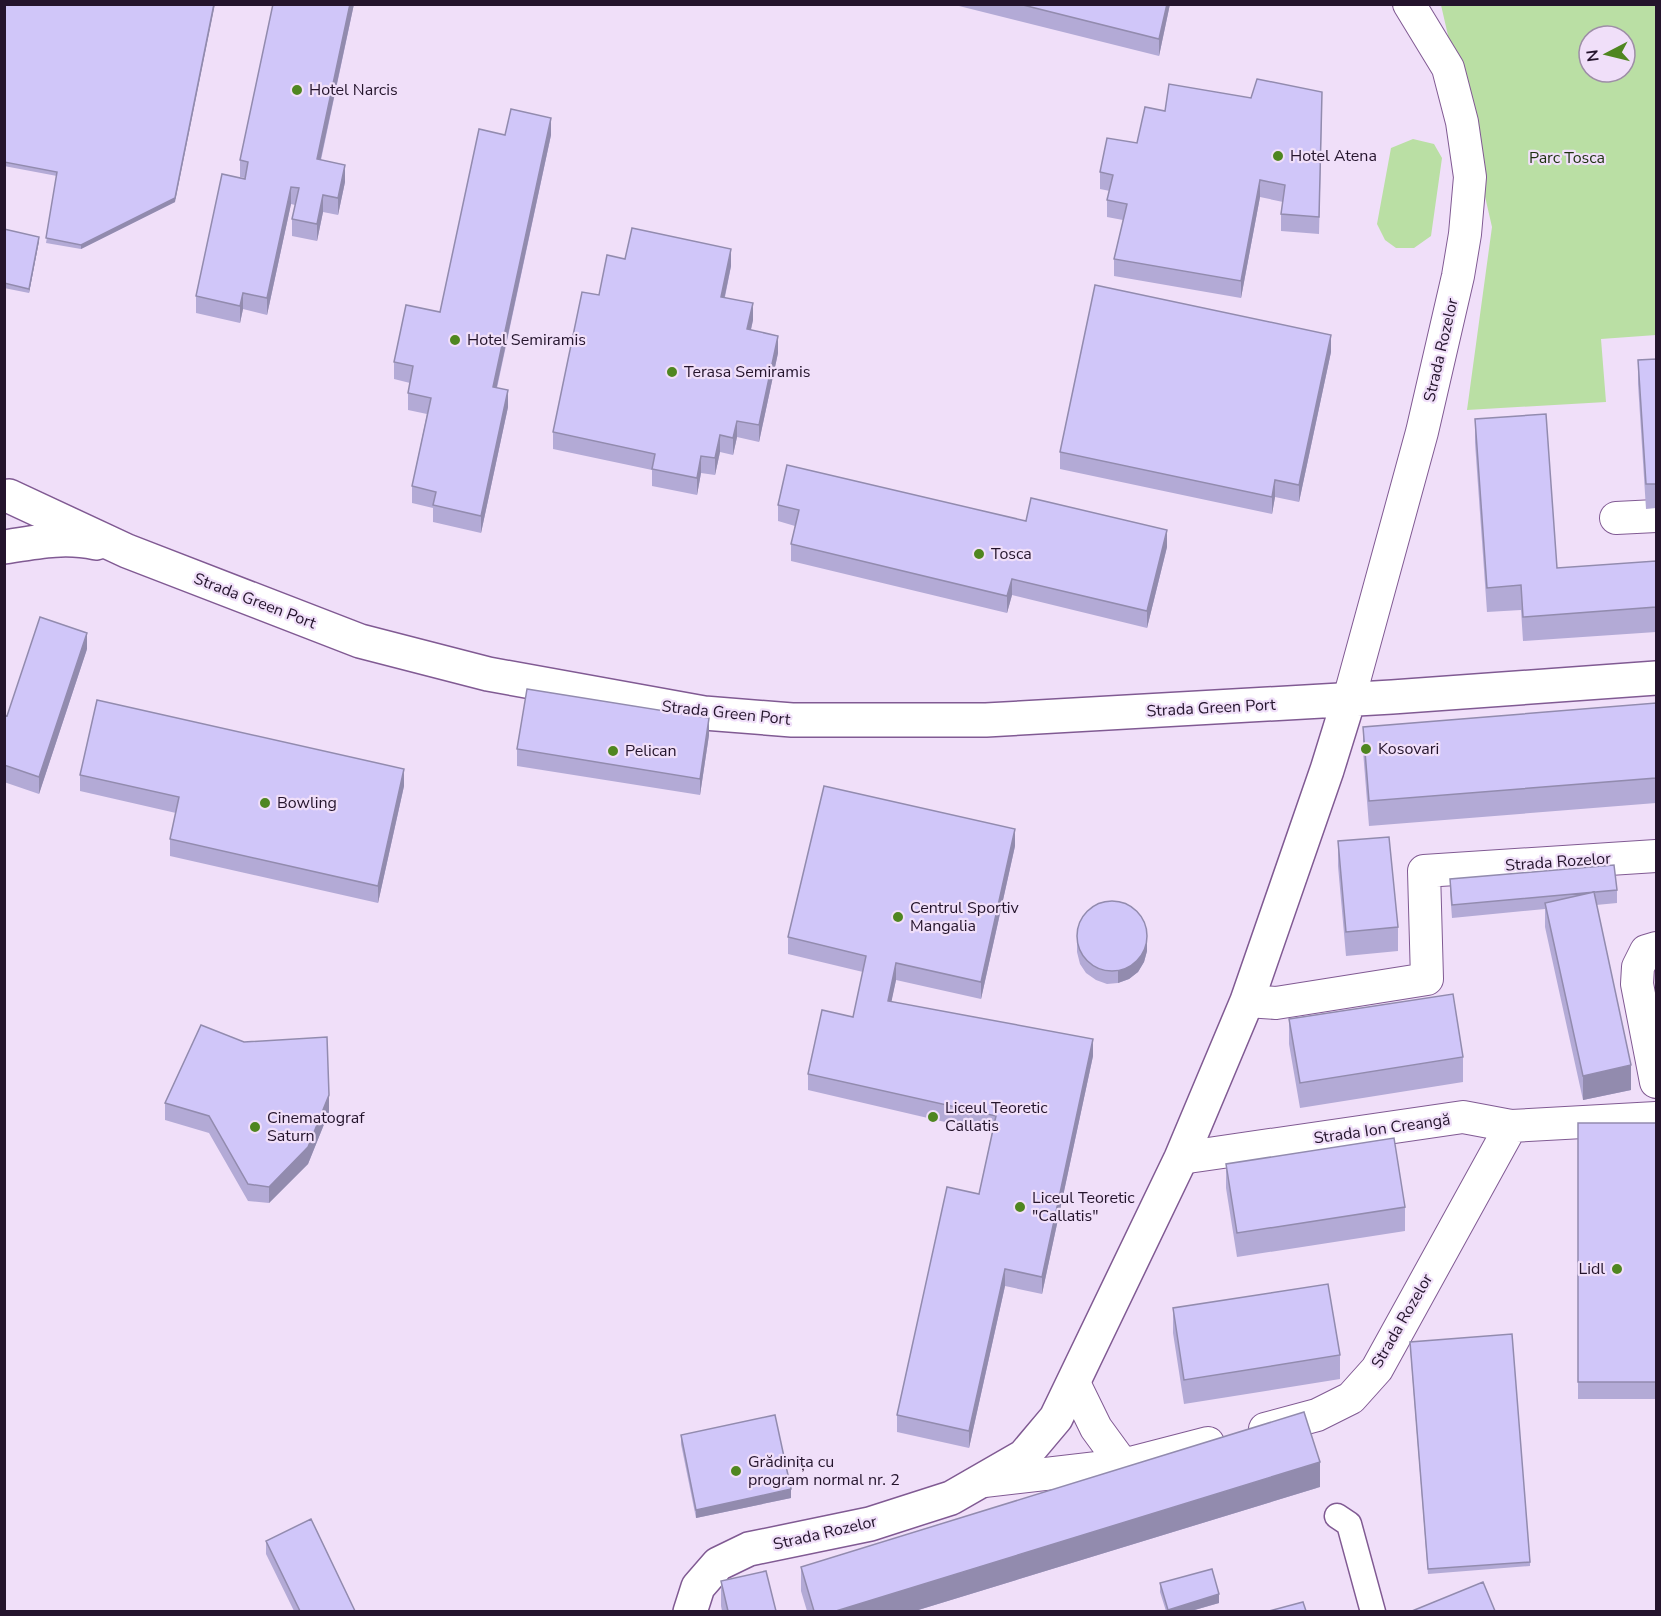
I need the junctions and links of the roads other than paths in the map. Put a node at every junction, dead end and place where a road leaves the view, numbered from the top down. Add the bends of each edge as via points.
1 (1409, 4) edge
2 (7, 493) edge
3 (1656, 516) edge
4 (1616, 518) dead end
5 (4, 546) edge
6 (127, 551) junction
7 (1656, 678) edge
8 (1349, 699) junction
9 (1656, 856) edge
10 (1656, 948) edge
11 (1247, 1001) junction
12 (1656, 1082) edge
13 (1656, 1118) edge
14 (1511, 1126) junction
15 (1181, 1158) junction
16 (1074, 1383) junction
17 (1123, 1466) junction
18 (984, 1481) junction
19 (1337, 1516) dead end
20 (690, 1611) edge
21 (1373, 1611) edge

1 - 8 street, Strada Rozelor via 1448,68 1462,122 1470,177 1458,276 1425,421
2 - 5 street via 16,518 15,529
2 - 6 street, Strada Green Port
3 - 4 street
5 - 6 street, Strada Green Port via 61,539
6 - 8 street, Strada Green Port via 304,621 382,647 488,674 704,713 792,720 986,720
7 - 8 street
8 - 11 street, Strada Rozelor
9 - 11 street, Strada Rozelor via 1424,871 1426,979 1276,1003
10 - 12 street via 1646,951 1638,967 1637,984
11 - 15 street, Strada Rozelor
13 - 14 street, Strada Ion Creangă
14 - 15 street, Strada Ion Creangă via 1462,1117
14 - 17 street, Strada Rozelor via 1377,1369 1351,1398 1317,1415
15 - 16 street, Strada Rozelor
16 - 17 street via 1096,1428
16 - 18 street, Strada Rozelor via 1056,1418 1024,1456
17 - 18 street, Strada Rozelor
18 - 20 street, Strada Rozelor via 951,1498 870,1524 749,1550 718,1564 698,1587
19 - 21 street via 1349,1524

